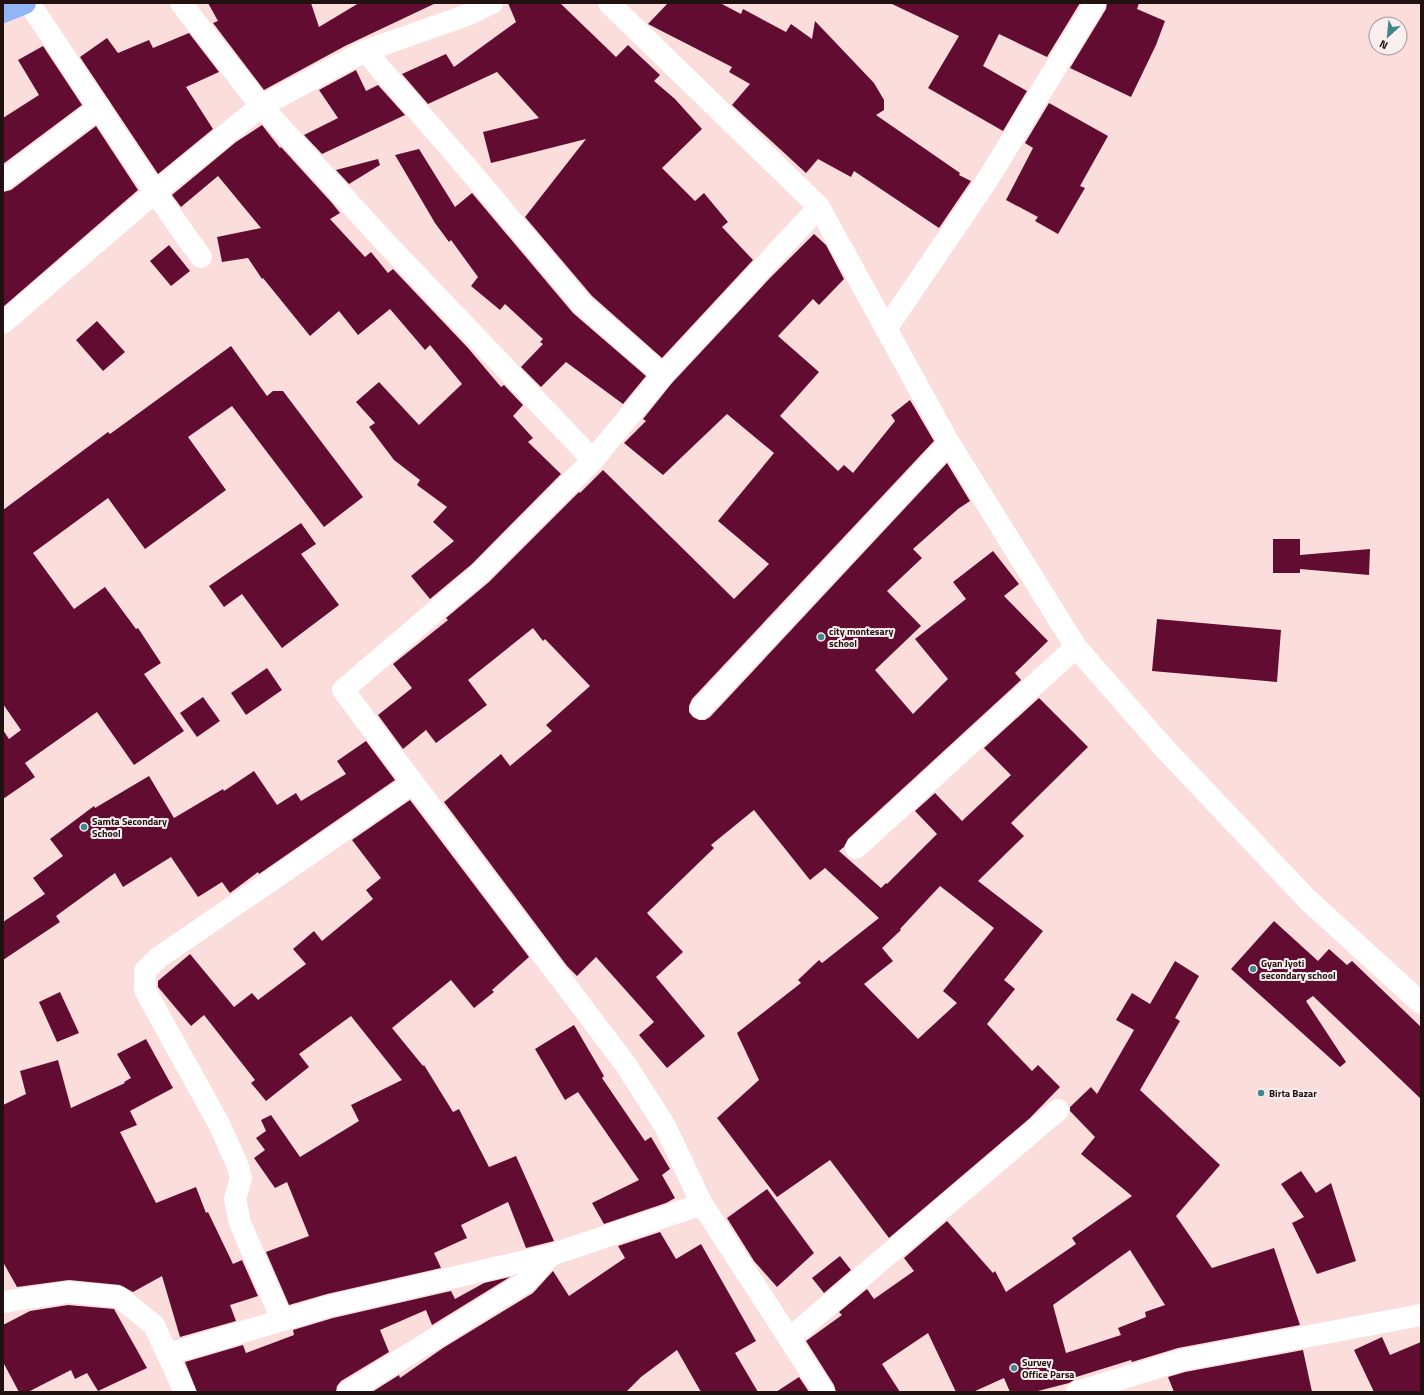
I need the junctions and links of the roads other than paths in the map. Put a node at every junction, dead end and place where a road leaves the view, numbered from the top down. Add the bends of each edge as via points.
1 (25, 3) edge
2 (29, 3) edge
3 (181, 3) edge
4 (492, 3) edge
5 (609, 3) edge
6 (1095, 3) edge
7 (3, 12) edge
8 (365, 51) junction
9 (261, 106) junction
10 (100, 107) junction
11 (3, 180) edge
12 (154, 193) junction
13 (819, 208) junction
14 (201, 257) dead end
15 (3, 323) edge
16 (886, 329) junction
17 (663, 375) junction
18 (949, 443) junction
19 (593, 460) junction
20 (1076, 647) junction
21 (701, 708) dead end
22 (413, 783) junction
23 (856, 848) dead end
24 (1421, 1003) edge
25 (1058, 1110) dead end
26 (702, 1204) junction
27 (551, 1255) junction
28 (3, 1302) edge
29 (1421, 1315) edge
30 (282, 1320) junction
31 (790, 1338) junction
32 (168, 1354) junction
33 (185, 1392) edge
34 (348, 1392) edge
35 (824, 1392) edge
36 (1077, 1392) edge

1 - 7 main road
2 - 10 street
3 - 9 street
4 - 8 street via 470,14
5 - 13 street
6 - 16 street via 988,179
8 - 9 street
8 - 17 street via 583,305
9 - 12 street
9 - 19 street via 383,240
10 - 11 street
10 - 12 street
12 - 14 street
12 - 15 street
13 - 16 street
13 - 17 street
16 - 18 street
17 - 19 street
18 - 20 street
18 - 21 street
19 - 22 street via 480,573 343,690
20 - 23 street
20 - 24 street via 1165,749 1308,900
22 - 26 street via 626,1065 665,1126
22 - 30 street via 158,958 145,971 145,990 220,1126 237,1164 241,1178 235,1199 240,1223
25 - 31 street
26 - 27 street
26 - 31 street
27 - 30 street via 330,1306
27 - 34 street via 526,1282
28 - 32 street via 68,1292 119,1298 154,1324
29 - 36 street via 1182,1360
30 - 32 street
31 - 35 street
32 - 33 street

